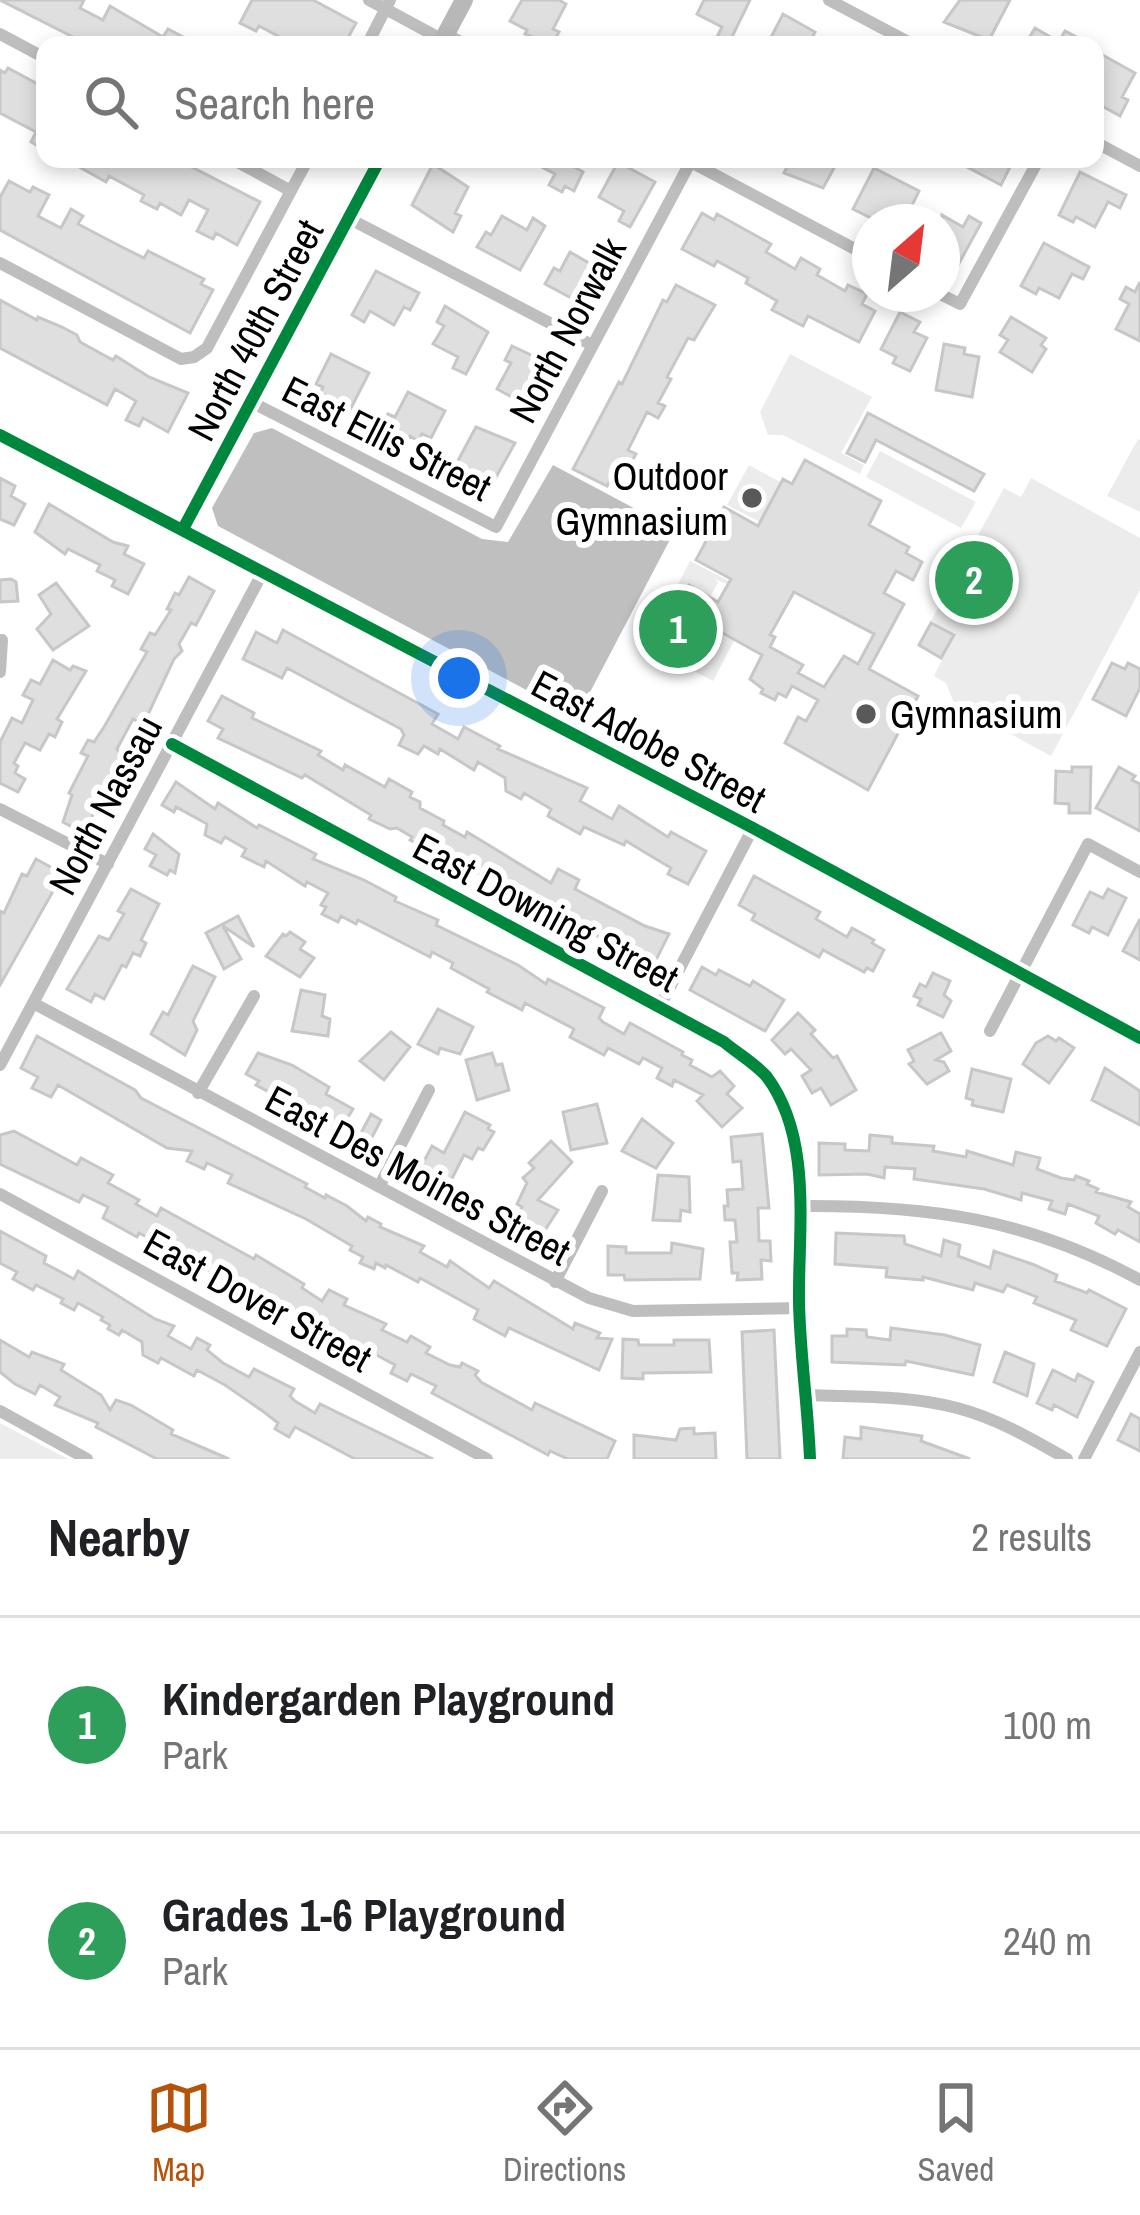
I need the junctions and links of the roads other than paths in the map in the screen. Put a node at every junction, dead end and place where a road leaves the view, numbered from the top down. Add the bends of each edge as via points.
1 (369, 0) edge
2 (464, 0) edge
3 (829, 0) edge
4 (388, 4) edge
5 (0, 34) edge
6 (372, 36) edge
7 (437, 36) edge
8 (445, 36) edge
9 (897, 36) edge
10 (36, 53) edge
11 (1104, 147) edge
12 (1140, 166) edge
13 (249, 168) edge
14 (303, 168) edge
15 (375, 168) edge
16 (684, 168) edge
17 (703, 168) edge
18 (1034, 168) edge
19 (291, 190) junction
20 (348, 218) junction
21 (852, 247) edge
22 (0, 263) edge
23 (960, 304) edge
24 (592, 345) junction
25 (250, 402) junction
26 (0, 435) edge
27 (496, 527) joint
28 (182, 529) junction
29 (263, 572) junction
30 (2, 640) edge
31 (0, 672) edge
32 (172, 744) junction
33 (0, 809) edge
34 (753, 828) junction
35 (108, 864) junction
36 (1140, 872) edge
37 (1020, 974) junction
38 (254, 996) dead end
39 (33, 1003) junction
40 (659, 1008) junction
41 (990, 1031) dead end
42 (1140, 1038) edge
43 (0, 1066) edge
44 (429, 1090) dead end
45 (198, 1093) junction
46 (379, 1187) junction
47 (602, 1191) dead end
48 (0, 1194) edge
49 (800, 1206) junction
50 (1140, 1280) edge
51 (555, 1282) junction
52 (799, 1308) junction
53 (1140, 1352) edge
54 (808, 1395) junction
55 (0, 1411) edge
56 (471, 1455) edge
57 (88, 1459) edge
58 (487, 1459) edge
59 (810, 1459) edge
60 (1067, 1459) edge
61 (1084, 1459) edge

1 - 4 street
2 - 8 street
3 - 9 street
4 - 6 street
4 - 7 street
5 - 10 street
11 - 12 street
13 - 19 street
14 - 19 street
15 - 20 street, North 40th Street
16 - 24 street, North Norwalk
17 - 21 street
18 - 23 street
19 - 22 street via 207,348 194,357 181,359
20 - 24 street
20 - 25 street, North 40th Street
24 - 27 street, North Norwalk
25 - 27 street, East Ellis Street
25 - 28 street, North 40th Street
26 - 28 street, East Adobe Street
28 - 29 street, East Adobe Street
29 - 32 street, North Nassau
29 - 34 street, East Adobe Street
30 - 31 street
32 - 35 street, North Nassau
32 - 40 street, East Downing Street
33 - 35 street
34 - 37 street, East Adobe Street
34 - 40 street
35 - 39 street, North Nassau
36 - 37 street via 1088,844
37 - 41 street
37 - 42 street, East Adobe Street
38 - 45 street
39 - 43 street, North Nassau
39 - 45 street, East Des Moines Street
40 - 49 street, East Downing Street via 766,1075 794,1142
44 - 46 street
45 - 46 street, East Des Moines Street
46 - 51 street, East Des Moines Street
47 - 51 street
48 - 56 street, East Dover Street
49 - 50 street via 922,1209 990,1221
49 - 52 street, East Downing Street
51 - 52 street, East Des Moines Street via 633,1311
52 - 54 street, East Downing Street
53 - 61 street
54 - 59 street, East Downing Street
54 - 60 street via 958,1408
55 - 57 street
56 - 58 street, East Dover Street

